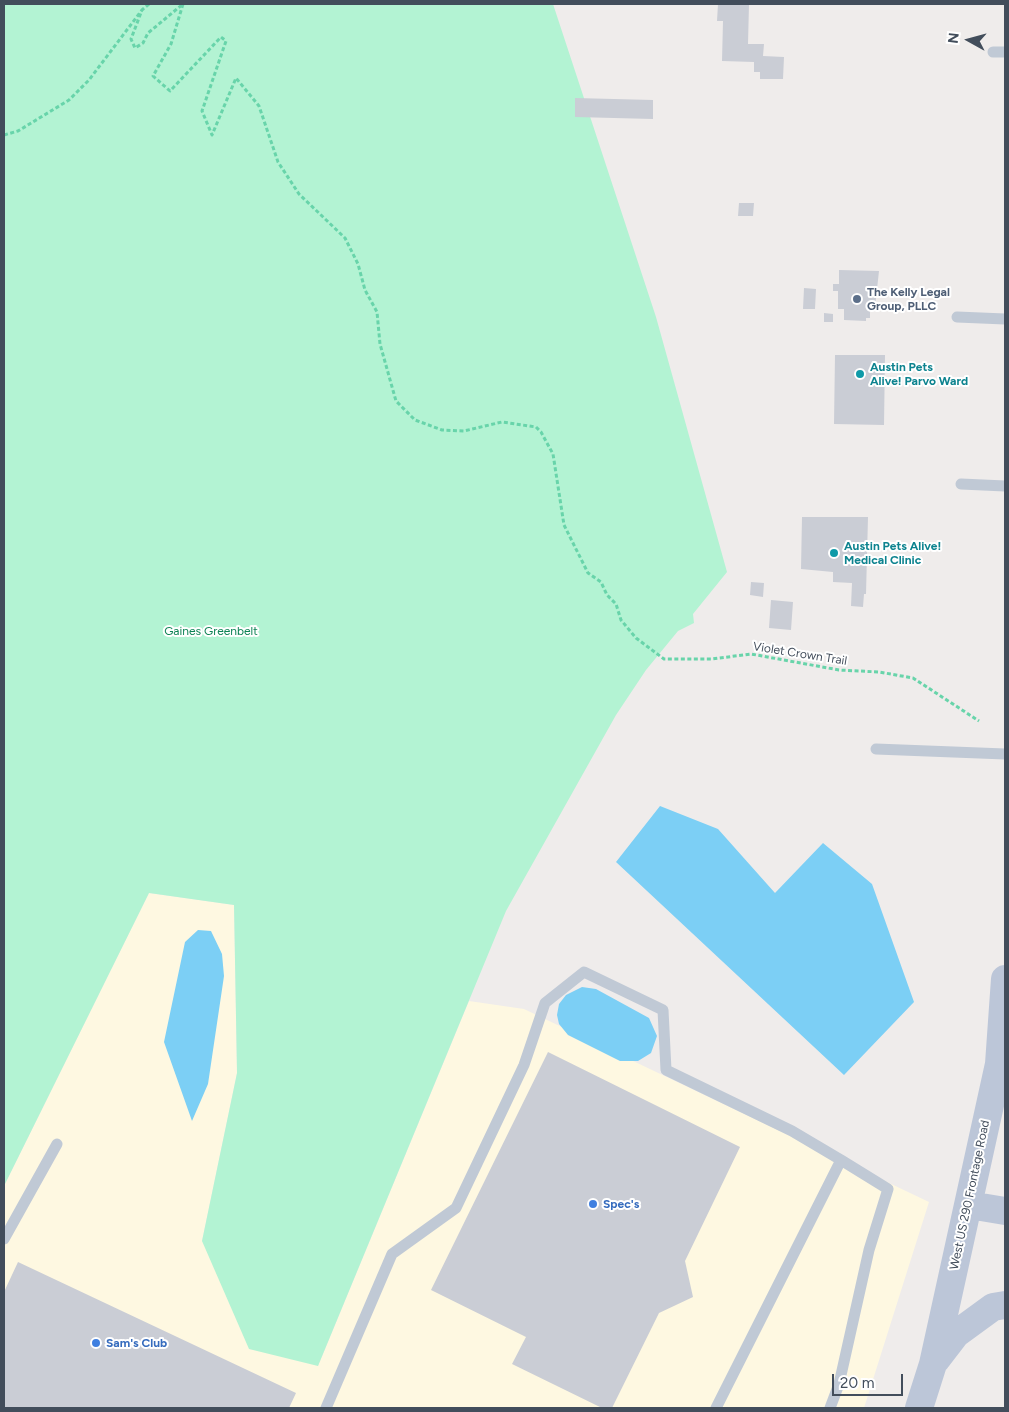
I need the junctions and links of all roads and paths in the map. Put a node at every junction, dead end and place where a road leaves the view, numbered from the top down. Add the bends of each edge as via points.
1 (149, 4) edge
2 (183, 4) edge
3 (142, 10) junction
4 (993, 52) dead end
5 (1005, 52) edge
6 (4, 135) edge
7 (957, 317) dead end
8 (1005, 319) edge
9 (962, 484) dead end
10 (1005, 486) edge
11 (980, 721) dead end
12 (876, 749) dead end
13 (1005, 754) edge
14 (1005, 979) edge
15 (1002, 1069) edge
16 (57, 1144) dead end
17 (840, 1160) junction
18 (969, 1205) junction
19 (1005, 1211) edge
20 (4, 1239) edge
21 (1005, 1305) edge
22 (932, 1364) junction
23 (326, 1408) edge
24 (716, 1408) edge
25 (830, 1408) edge
26 (919, 1408) edge

1 - 3 path, Violet Crown Trail
2 - 3 path, Violet Crown Trail via 135,48 131,40
2 - 11 path, Violet Crown Trail via 171,44 153,76 170,91 221,37 226,41 202,111 212,135 236,78 259,106 278,162 299,194 345,238 358,264 365,290 377,312 380,344 396,402 415,420 442,430 464,432 502,422 536,427 553,454 564,525 588,573 600,582 616,604 621,620 636,638 664,659 712,659 751,654 839,670 913,678
3 - 6 path via 89,80 69,100 18,131
4 - 5 lane
7 - 8 lane
9 - 10 lane
12 - 13 lane
14 - 15 main road, West US 290 Frontage Road
15 - 18 main road, West US 290 Frontage Road
16 - 20 lane
17 - 23 lane via 792,1131 666,1070 663,1010 584,972 545,1003 524,1065 456,1208 392,1254
17 - 24 lane
17 - 25 lane via 888,1189 869,1250 839,1384
18 - 19 main road
18 - 22 main road, West US 290 Frontage Road
21 - 22 main road via 993,1307 956,1334
22 - 26 main road, West US 290 Frontage Road

